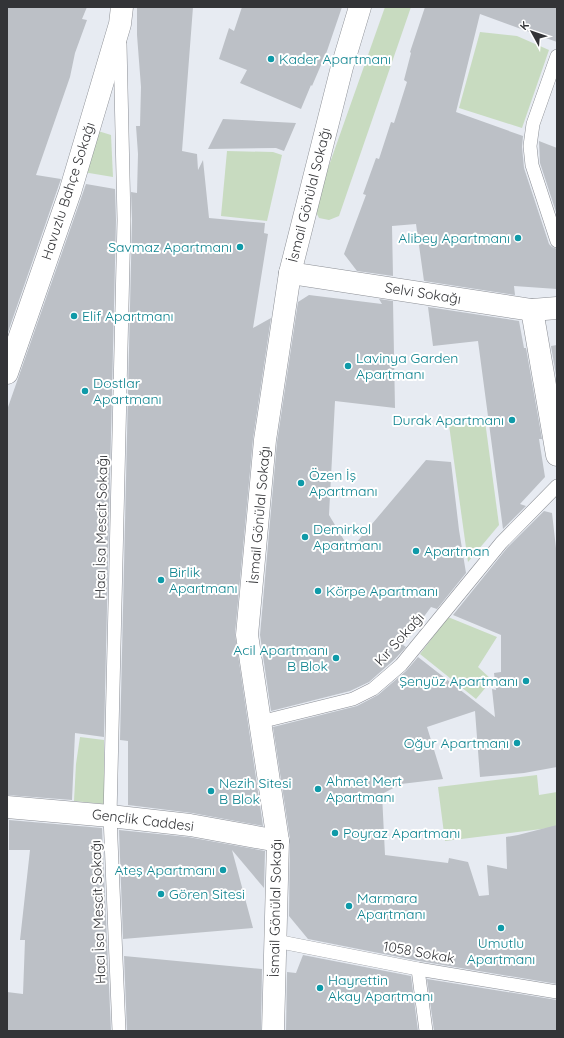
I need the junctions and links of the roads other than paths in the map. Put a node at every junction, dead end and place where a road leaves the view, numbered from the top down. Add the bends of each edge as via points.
1 (360, 7) edge
2 (121, 16) edge
3 (557, 56) edge
4 (557, 241) edge
5 (290, 273) junction
6 (557, 308) edge
7 (532, 310) junction
8 (7, 373) edge
9 (557, 455) edge
10 (557, 486) edge
11 (260, 722) junction
12 (7, 808) edge
13 (110, 816) junction
14 (278, 841) junction
15 (276, 941) junction
16 (418, 969) junction
17 (557, 992) edge
18 (119, 1031) edge
19 (273, 1031) edge
20 (426, 1031) edge

1 - 5 street, İsmail Gönülal Sokağı via 342,67
2 - 8 street, Havuzlu Bahçe Sokağı via 70,192
2 - 13 lane, Hacı İsa Mescit Sokağı via 124,220
3 - 4 lane via 534,124 530,146 532,165
5 - 7 street, Selvi Sokağı
5 - 11 street, İsmail Gönülal Sokağı via 265,440 248,635
6 - 7 street, Selvi Sokağı
7 - 9 street
10 - 11 lane, Kır Sokağı via 501,543 401,665 373,689 353,699
11 - 14 street, İsmail Gönülal Sokağı
12 - 13 street, Gençlik Caddesi
13 - 14 street, Gençlik Caddesi via 190,825
13 - 18 lane, Hacı İsa Mescit Sokağı
14 - 15 street, İsmail Gönülal Sokağı
15 - 16 lane, 1058 Sokak
15 - 19 street, İsmail Gönülal Sokağı
16 - 17 lane, 1058 Sokak
16 - 20 lane

